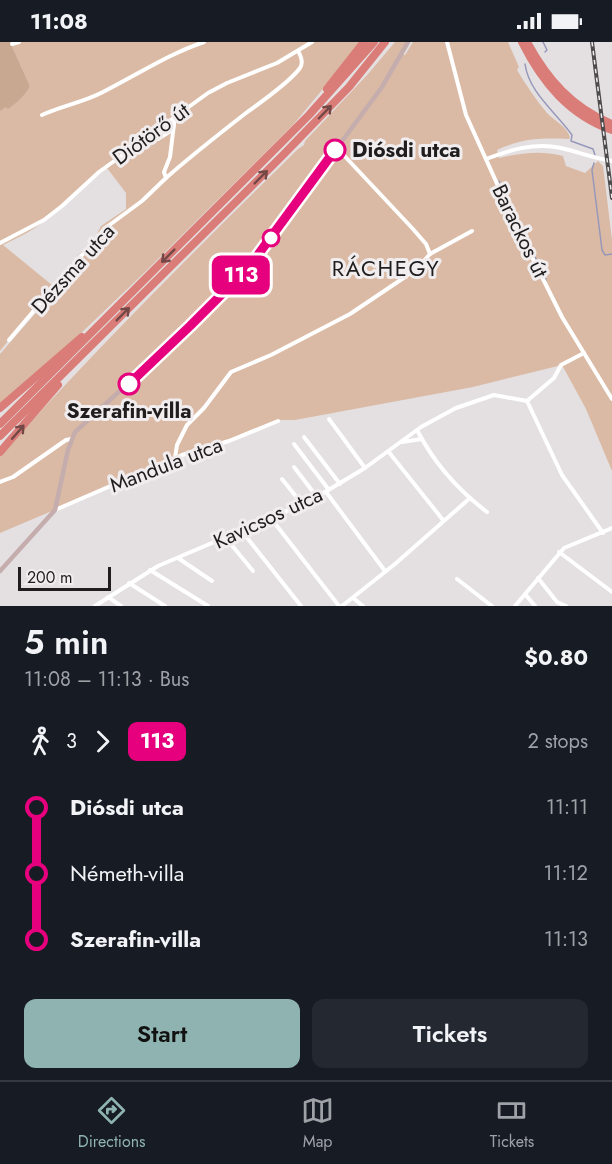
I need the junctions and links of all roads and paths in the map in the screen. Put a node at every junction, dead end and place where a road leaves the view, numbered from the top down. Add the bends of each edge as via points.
1 (19, 42) edge
2 (204, 42) edge
3 (312, 42) edge
4 (364, 42) edge
5 (374, 42) edge
6 (385, 42) edge
7 (408, 42) edge
8 (448, 42) edge
9 (522, 42) edge
10 (528, 42) edge
11 (533, 42) edge
12 (12, 44) dead end
13 (298, 51) junction
14 (560, 90) junction
15 (579, 110) junction
16 (42, 115) dead end
17 (309, 115) junction
18 (175, 116) junction
19 (612, 124) edge
20 (173, 130) junction
21 (612, 130) edge
22 (158, 139) dead end
23 (336, 148) junction
24 (486, 159) junction
25 (612, 161) edge
26 (166, 178) junction
27 (472, 231) dead end
28 (0, 243) edge
29 (430, 254) junction
30 (96, 327) junction
31 (9, 340) dead end
32 (584, 353) junction
33 (81, 355) junction
34 (612, 399) edge
35 (527, 402) junction
36 (0, 408) edge
37 (329, 420) dead end
38 (278, 421) dead end
39 (0, 424) edge
40 (417, 430) junction
41 (0, 436) edge
42 (304, 437) dead end
43 (411, 438) junction
44 (71, 439) junction
45 (422, 439) junction
46 (294, 444) dead end
47 (0, 452) edge
48 (388, 452) junction
49 (175, 458) junction
50 (294, 467) dead end
51 (365, 468) junction
52 (282, 479) dead end
53 (0, 482) edge
54 (340, 484) junction
55 (327, 491) junction
56 (317, 497) junction
57 (470, 498) junction
58 (302, 504) junction
59 (54, 510) junction
60 (487, 512) dead end
61 (270, 517) junction
62 (443, 520) junction
63 (612, 528) edge
64 (240, 530) junction
65 (603, 533) junction
66 (225, 537) junction
67 (559, 552) junction
68 (178, 558) junction
69 (150, 570) junction
70 (0, 571) edge
71 (253, 571) dead end
72 (385, 571) junction
73 (457, 579) dead end
74 (535, 580) junction
75 (212, 581) dead end
76 (129, 583) junction
77 (612, 592) edge
78 (525, 594) junction
79 (108, 597) junction
80 (353, 598) junction
81 (95, 606) edge
82 (121, 606) edge
83 (165, 606) edge
84 (208, 606) edge
85 (301, 606) edge
86 (340, 606) edge
87 (363, 606) edge
88 (492, 606) edge
89 (514, 606) edge
90 (535, 606) edge
91 (566, 606) edge

1 - 12 street
2 - 16 street via 169,56 92,98
3 - 13 street, Diótörő út
4 - 17 highway
5 - 17 highway
33 -> 6 highway via 322,115
7 - 23 street via 382,87
8 - 24 street, Barackos út via 463,107
9 - 15 highway via 549,87
10 - 14 highway
11 - 14 highway
13 - 18 street, Diótörő út via 217,87
13 - 26 street, Dézsma utca via 301,65 293,75
14 - 15 highway
15 - 19 highway
15 - 21 highway
17 -> 30 highway
18 - 20 street
18 - 28 street, Diótörő út via 99,172 44,220
20 - 22 street
20 - 26 street
23 - 29 street via 413,229
23 - 44 street via 249,267
24 - 25 street via 536,146 560,147
24 - 32 street, Barackos út via 546,286
26 - 31 street, Dézsma utca via 104,229
27 - 29 street
29 - 49 street via 405,277 350,314 231,372 188,425
30 - 36 highway
30 - 39 highway
32 - 34 street, Barackos út
32 - 35 street via 561,364 554,378
33 - 41 highway
47 -> 33 highway
35 - 40 street, Kavicsos utca via 489,396 456,408
35 - 65 street via 562,475
37 - 51 street
38 - 49 street, Mandula utca
40 - 43 street, Kavicsos utca
40 - 45 street
42 - 54 street
43 - 45 street, Kavicsos utca
43 - 48 street, Kavicsos utca
44 - 53 street
44 - 59 street
45 - 57 street via 439,466
46 - 55 street
48 - 51 street, Kavicsos utca
48 - 62 street
49 - 59 street, Mandula utca
50 - 56 street
51 - 54 street, Kavicsos utca
52 - 58 street
54 - 55 street, Kavicsos utca
55 - 56 street, Kavicsos utca
55 - 72 street
56 - 58 street, Kavicsos utca
57 - 60 street
57 - 62 street
58 - 61 street, Kavicsos utca
59 - 70 street
61 - 64 street, Kavicsos utca
61 - 86 street
62 - 72 street
63 - 65 street
64 - 66 street, Kavicsos utca
64 - 85 street
65 - 67 street via 569,544
66 - 68 street, Kavicsos utca
66 - 71 street
67 - 74 street
67 - 77 street
68 - 69 street, Kavicsos utca
68 - 75 street
69 - 76 street, Kavicsos utca
69 - 84 street
72 - 80 street
73 - 88 street
74 - 78 street
74 - 91 street
76 - 79 street, Kavicsos utca
76 - 83 street
78 - 89 street
78 - 90 street
79 - 81 street, Kavicsos utca
79 - 82 street
80 - 86 street
80 - 87 street

